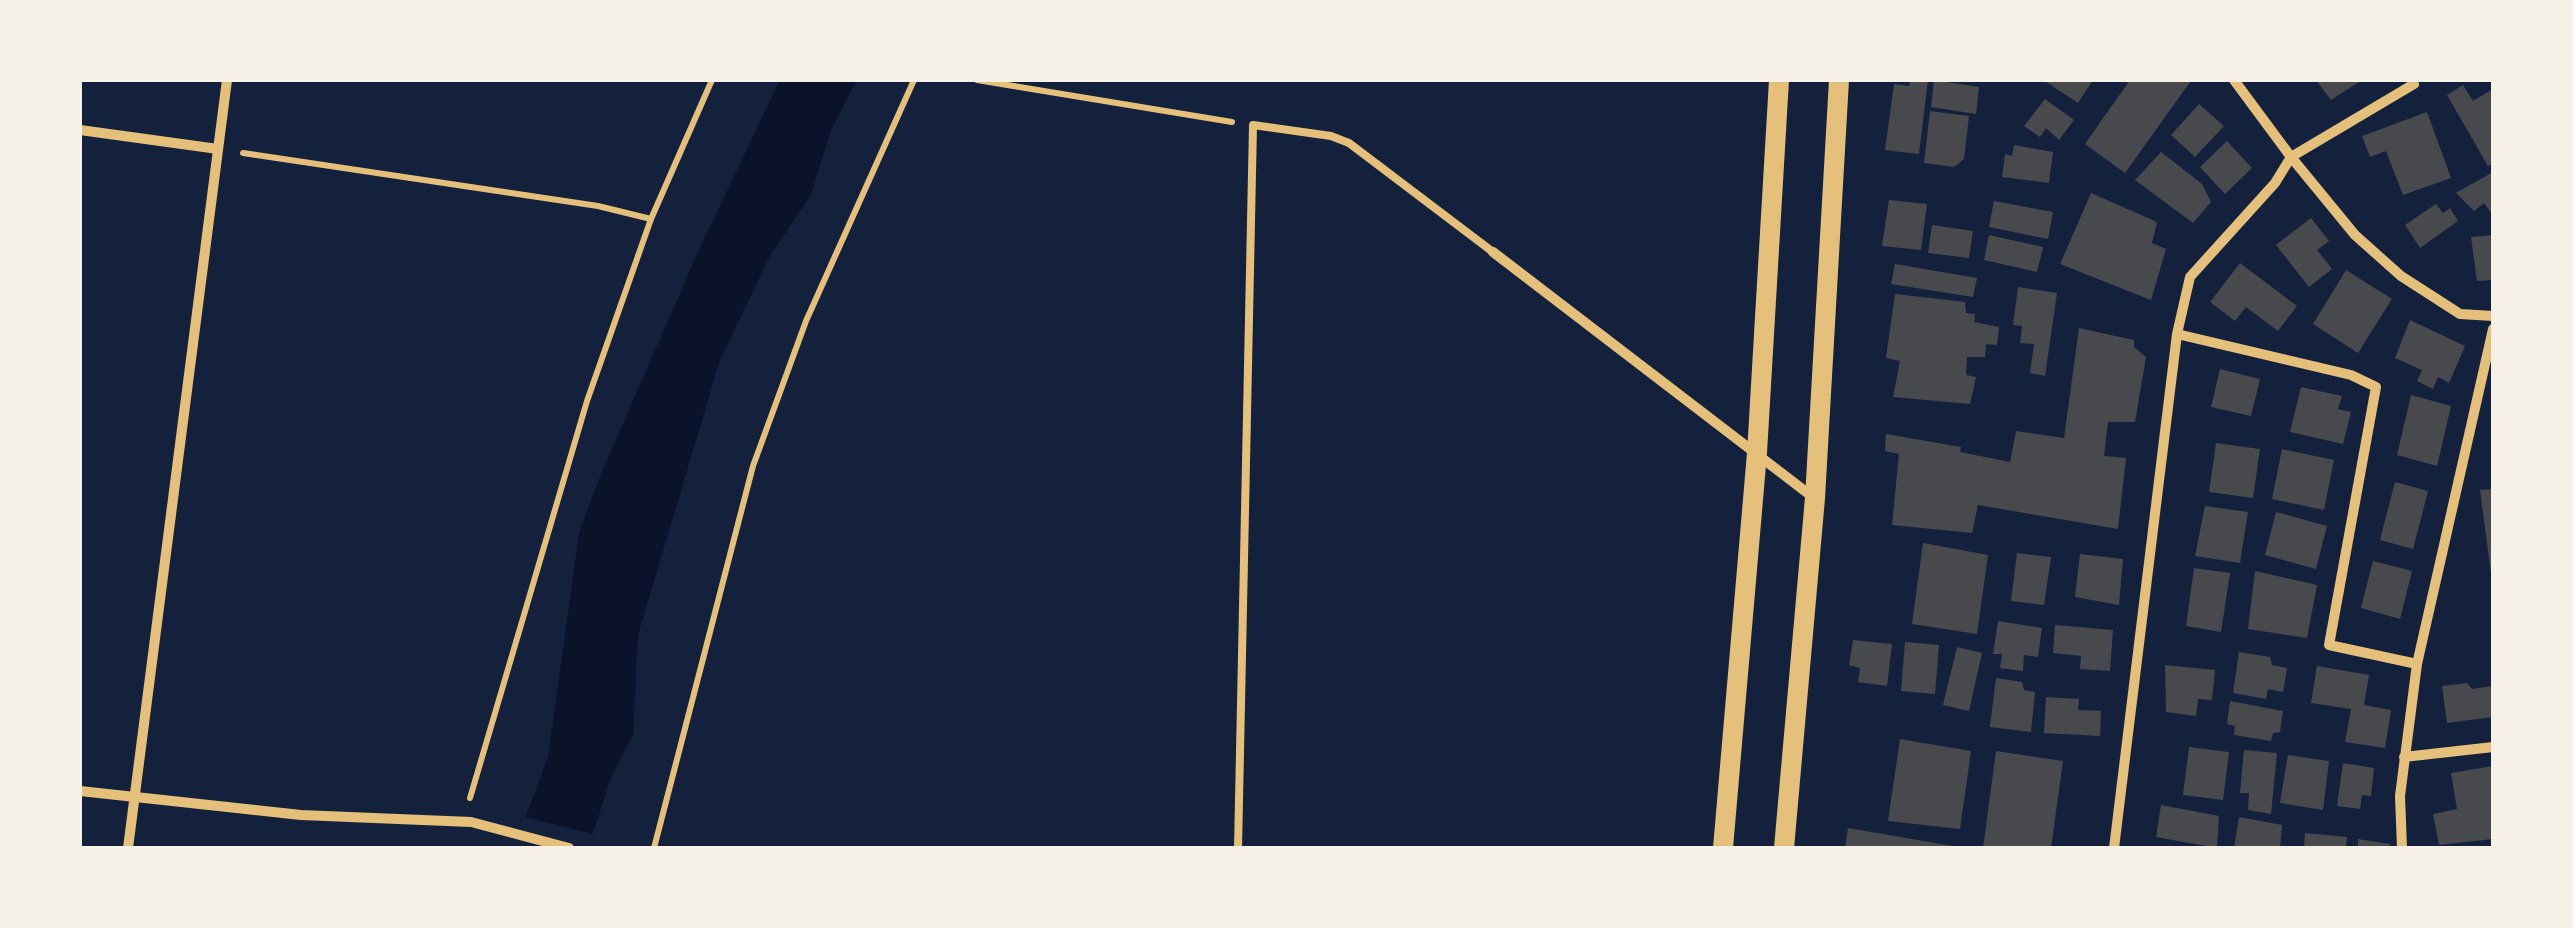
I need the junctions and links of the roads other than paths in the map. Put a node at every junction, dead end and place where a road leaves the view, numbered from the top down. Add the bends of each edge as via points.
1 (227, 80) edge
2 (1779, 80) edge
3 (1839, 80) edge
4 (2234, 80) edge
5 (2412, 80) edge
6 (80, 130) edge
7 (218, 149) junction
8 (2291, 157) junction
9 (1492, 252) joint
10 (2493, 316) edge
11 (2493, 329) edge
12 (2177, 334) junction
13 (1757, 453) junction
14 (1815, 498) junction
15 (2418, 664) junction
16 (2493, 747) edge
17 (2404, 757) junction
18 (80, 790) edge
19 (135, 796) junction
20 (128, 848) edge
21 (569, 848) edge
22 (1238, 848) edge
23 (1723, 848) edge
24 (1784, 848) edge
25 (2114, 848) edge
26 (2402, 848) edge

1 - 7 street
2 - 13 main road
3 - 14 main road
4 - 8 street
5 - 8 street
6 - 7 street
7 - 19 street
8 - 10 street via 2356,235 2401,276 2460,314
8 - 12 street via 2190,277
9 - 13 street
9 - 22 lane via 1349,143 1253,125
11 - 15 street
12 - 15 street via 2351,375 2376,387 2329,644
12 - 25 street
13 - 14 street
13 - 23 main road
14 - 24 main road
15 - 17 street
16 - 17 street
17 - 26 street
18 - 19 street
19 - 20 street
19 - 21 street via 301,815 467,822

